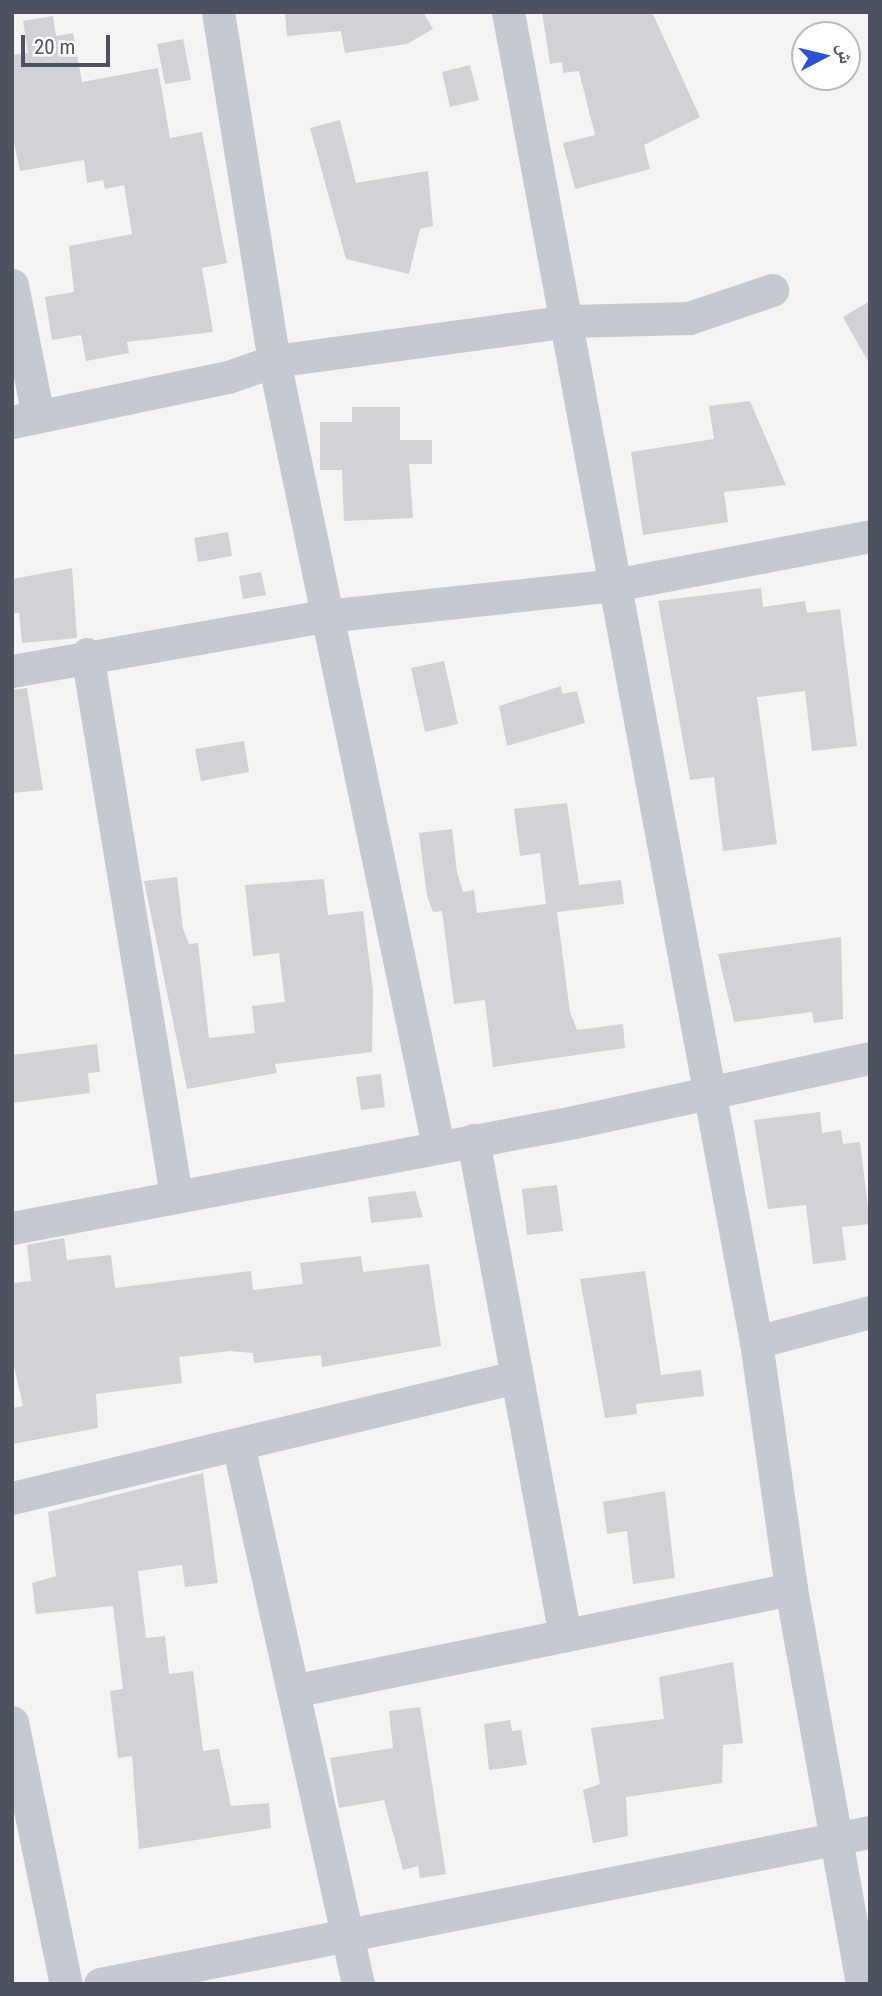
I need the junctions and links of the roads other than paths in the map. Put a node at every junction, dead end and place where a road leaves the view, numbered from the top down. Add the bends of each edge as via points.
1 (218, 12) edge
2 (508, 12) edge
3 (12, 285) edge
4 (772, 290) dead end
5 (570, 321) junction
6 (274, 360) junction
7 (25, 419) edge
8 (868, 546) edge
9 (614, 584) junction
10 (325, 616) junction
11 (87, 654) junction
12 (12, 671) edge
13 (870, 1058) edge
14 (705, 1093) junction
15 (473, 1140) junction
16 (439, 1146) junction
17 (176, 1195) junction
18 (12, 1228) edge
19 (870, 1312) edge
20 (756, 1342) junction
21 (516, 1377) junction
22 (238, 1444) junction
23 (12, 1498) edge
24 (791, 1589) junction
25 (565, 1636) junction
26 (293, 1691) junction
27 (13, 1734) edge
28 (870, 1832) edge
29 (835, 1842) junction
30 (347, 1936) junction
31 (66, 1984) edge
32 (100, 1984) edge
33 (358, 1984) edge
34 (862, 1984) edge

1 - 6 street
2 - 5 street
3 - 7 street
4 - 5 street via 689,318
5 - 6 street
5 - 9 street
6 - 7 street via 228,377
6 - 10 street
8 - 9 street
9 - 10 street
9 - 14 street
10 - 11 street
10 - 16 street
11 - 12 street
11 - 17 street
13 - 14 street
14 - 15 street
14 - 20 street
15 - 16 street
15 - 21 street
16 - 17 street
17 - 18 street
19 - 20 street
20 - 24 street
21 - 22 street
21 - 25 street
22 - 23 street
22 - 26 street
24 - 25 street
24 - 29 street
25 - 26 street
26 - 30 street
27 - 31 street
28 - 29 street
29 - 30 street
29 - 34 street
30 - 32 street
30 - 33 street

